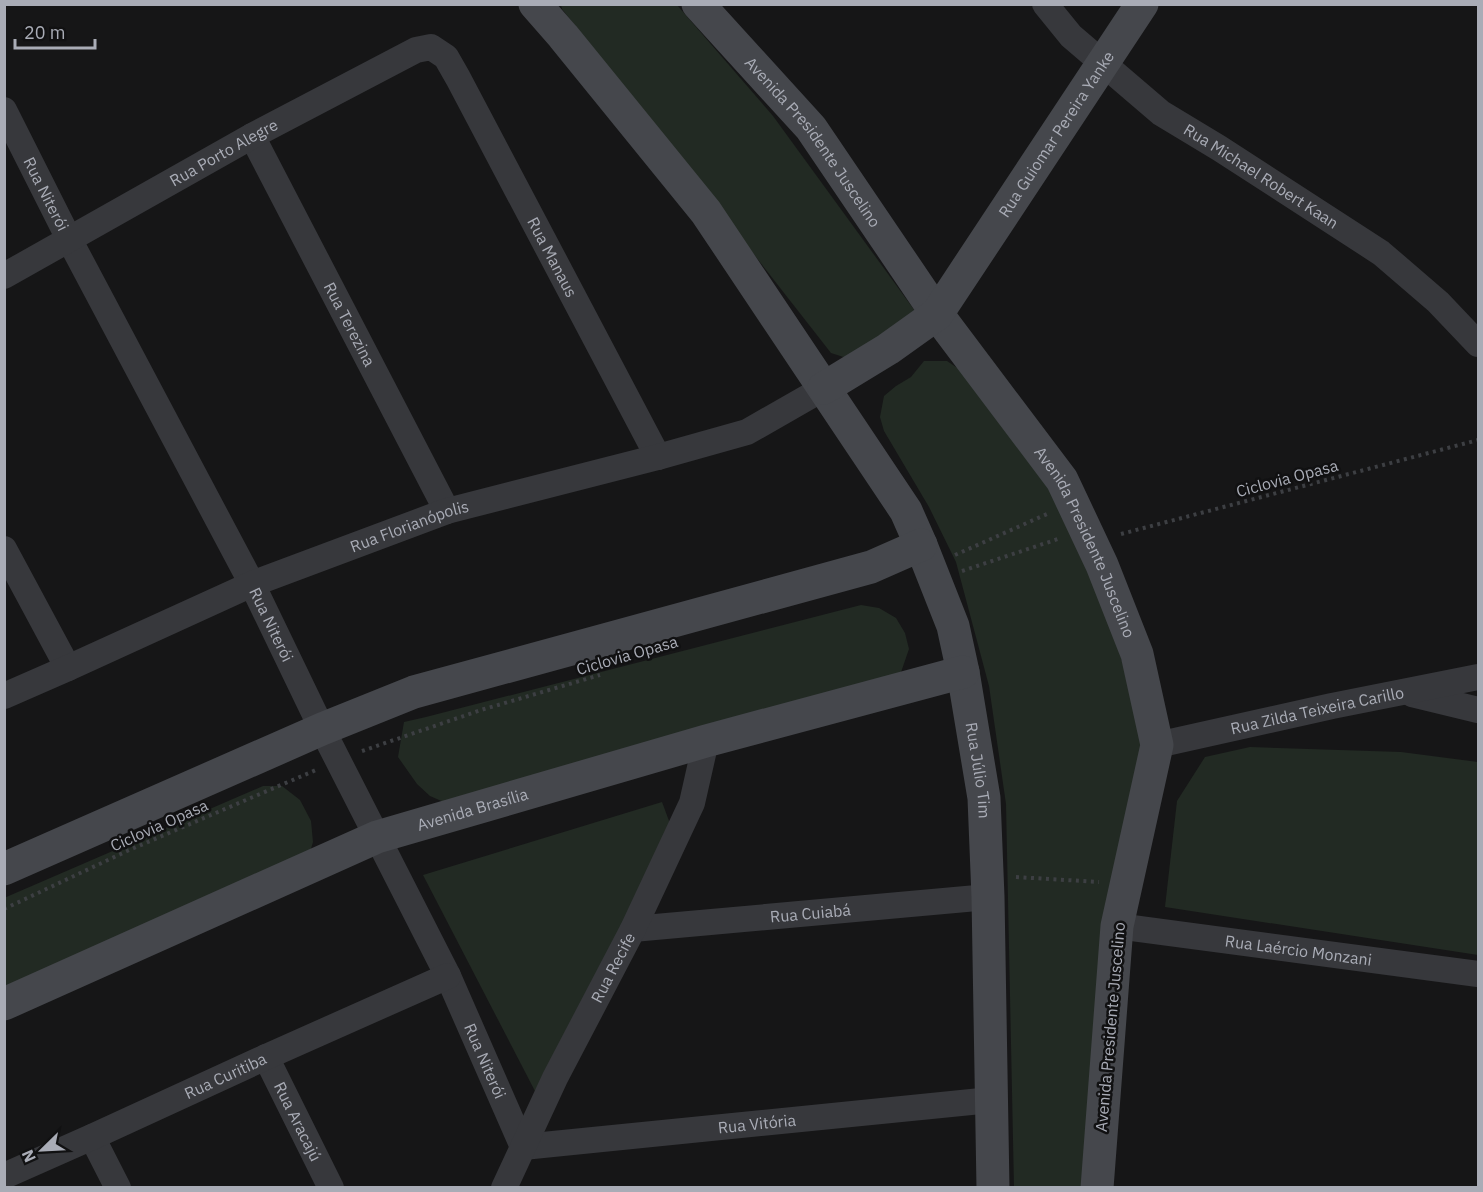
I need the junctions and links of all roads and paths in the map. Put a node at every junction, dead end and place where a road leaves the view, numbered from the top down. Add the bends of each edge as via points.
1 (698, 4) edge
2 (1045, 4) edge
3 (1142, 4) edge
4 (535, 5) edge
5 (446, 57) joint
6 (1103, 63) junction
7 (4, 110) edge
8 (252, 136) junction
9 (69, 239) junction
10 (902, 262) junction
11 (972, 263) junction
12 (4, 276) edge
13 (937, 314) junction
14 (1479, 344) edge
15 (824, 388) junction
16 (1479, 440) edge
17 (658, 457) junction
18 (1072, 502) junction
19 (447, 511) junction
20 (1121, 534) dead end
21 (1067, 536) dead end
22 (4, 549) edge
23 (936, 562) junction
24 (252, 584) junction
25 (68, 668) junction
26 (963, 672) junction
27 (603, 674) dead end
28 (1479, 677) edge
29 (1405, 692) junction
30 (4, 696) edge
31 (1479, 710) edge
32 (321, 729) junction
33 (706, 741) junction
34 (1156, 745) junction
35 (354, 755) dead end
36 (324, 766) dead end
37 (377, 837) junction
38 (4, 869) edge
39 (1126, 884) junction
40 (988, 886) junction
41 (4, 909) edge
42 (1117, 926) junction
43 (633, 929) junction
44 (1479, 974) edge
45 (448, 976) junction
46 (4, 1004) edge
47 (266, 1057) junction
48 (991, 1100) junction
49 (92, 1137) junction
50 (523, 1147) junction
51 (4, 1176) edge
52 (1101, 1187) edge
53 (118, 1188) edge
54 (331, 1188) edge
55 (504, 1188) edge
56 (993, 1188) edge

1 - 10 main road, Avenida Presidente Juscelino via 811,128
2 - 6 street, Rua Michael Robert Kaan via 1071,36
3 - 6 main road, Rua Guiomar Pereira Yanke
4 - 15 main road via 706,212
5 - 8 street, Rua Porto Alegre via 430,47 416,50
5 - 17 street, Rua Manaus
6 - 11 main road, Rua Guiomar Pereira Yanke
6 - 14 street, Rua Michael Robert Kaan via 1161,113 1381,253
7 - 9 street, Rua Niterói
8 - 9 street, Rua Porto Alegre
8 - 19 street, Rua Terezina
9 - 12 street, Rua Porto Alegre
9 - 24 street, Rua Niterói
10 - 11 main road via 928,273 956,272
10 - 13 main road, Avenida Presidente Juscelino
11 - 13 main road, Rua Guiomar Pereira Yanke
13 - 15 main road, Rua Guiomar Pereira Yanke
13 - 18 main road, Avenida Presidente Juscelino via 1062,480
15 - 17 street, Rua Florianópolis via 747,432
15 - 23 main road, Rua Júlio Tim
16 - 20 path, Ciclovia Opasa
17 - 19 street, Rua Florianópolis
18 - 23 path
18 - 34 main road, Avenida Presidente Juscelino via 1137,654
19 - 24 street, Rua Florianópolis
21 - 23 path
22 - 25 street
23 - 26 main road, Rua Júlio Tim
23 - 32 main road via 871,567 414,692
24 - 25 street, Rua Florianópolis
24 - 32 street, Rua Niterói
25 - 30 street, Rua Florianópolis
26 - 33 main road, Avenida Brasília
26 - 40 main road, Rua Júlio Tim via 984,798
27 - 35 path, Ciclovia Opasa via 481,710
28 - 29 street, Rua Zilda Teixeira Carillo
29 - 31 street
29 - 34 street, Rua Zilda Teixeira Carillo
32 - 37 street, Rua Niterói
32 - 38 main road
33 - 37 main road, Avenida Brasília
33 - 43 street, Rua Recife via 692,803
34 - 39 main road, Avenida Presidente Juscelino
36 - 41 path, Ciclovia Opasa
37 - 45 street, Rua Niterói
37 - 46 main road, Avenida Brasília
39 - 40 path
39 - 42 main road, Avenida Presidente Juscelino
40 - 43 street, Rua Cuiabá
40 - 48 main road, Rua Júlio Tim
42 - 44 street, Rua Laércio Monzani
42 - 52 main road, Avenida Presidente Juscelino
43 - 50 street, Rua Recife
45 - 47 street, Rua Curitiba
45 - 50 street, Rua Niterói
47 - 49 street, Rua Curitiba
47 - 54 street, Rua Aracajú
48 - 50 street, Rua Vitória
48 - 56 main road, Rua Júlio Tim
49 - 51 street, Rua Curitiba
49 - 53 street
50 - 55 street, Rua Recife

